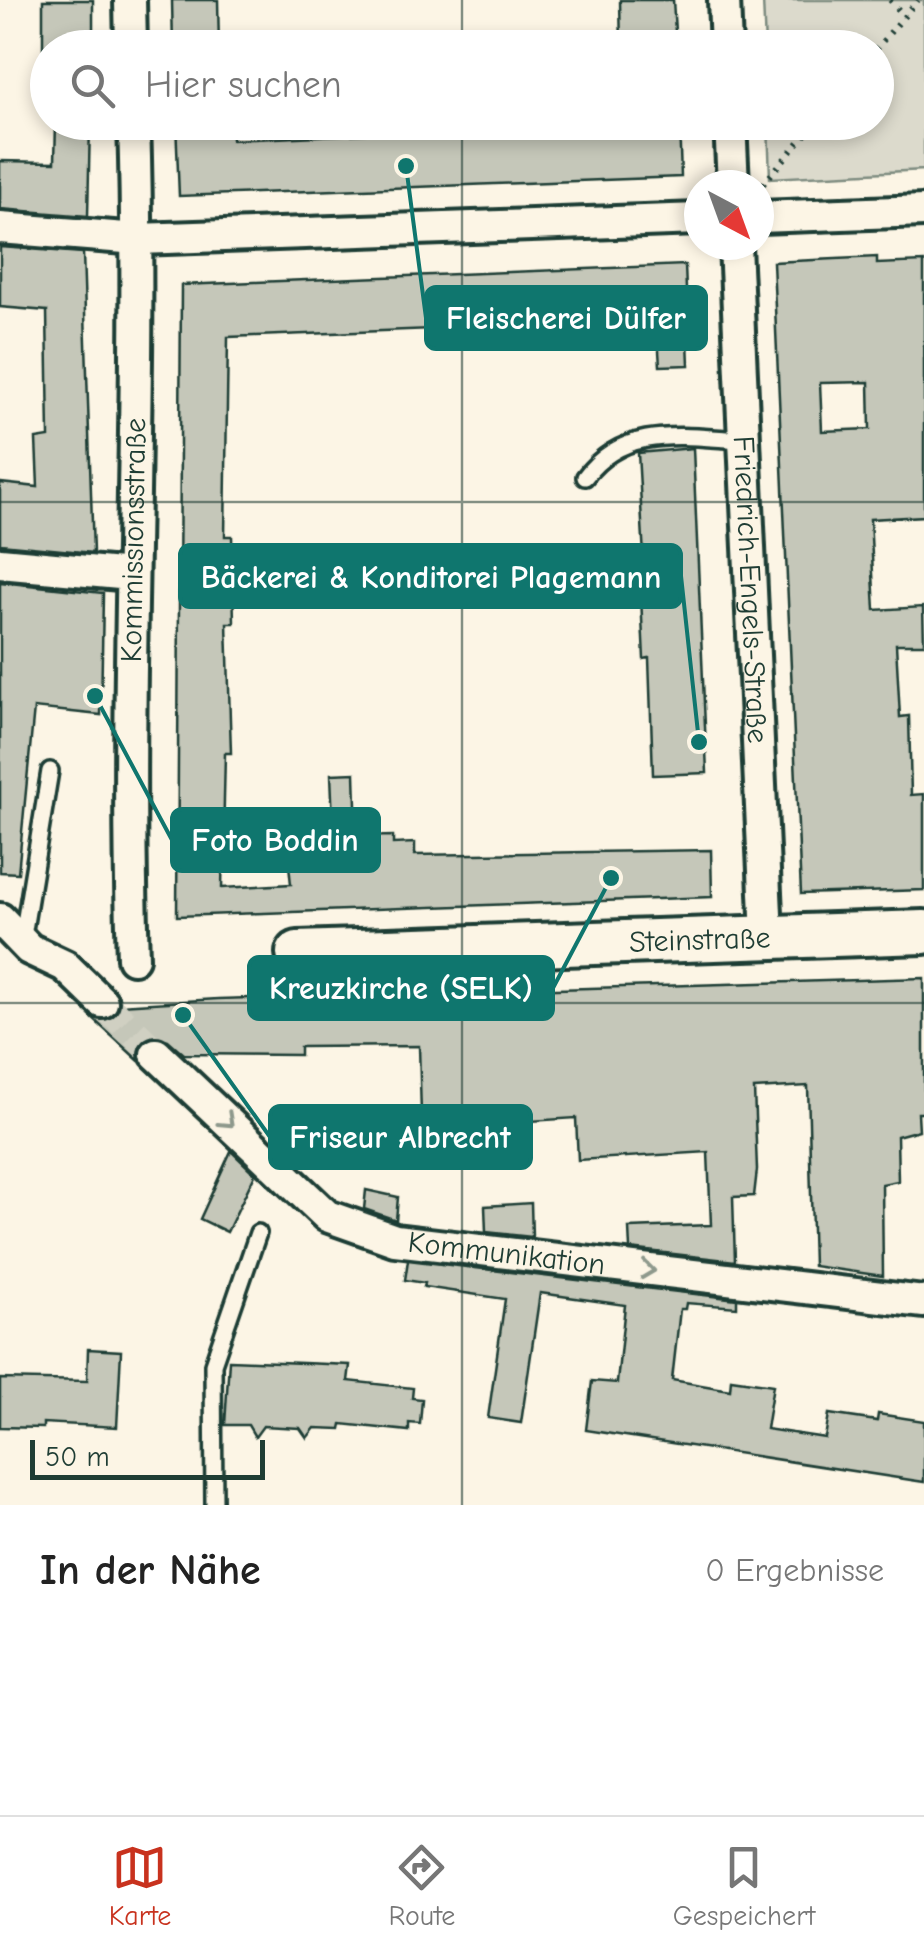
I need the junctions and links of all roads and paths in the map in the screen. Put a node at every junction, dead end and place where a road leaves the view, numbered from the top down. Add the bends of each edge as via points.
1 (130, 0) edge
2 (724, 0) edge
3 (890, 0) edge
4 (918, 0) edge
5 (904, 16) junction
6 (131, 30) edge
7 (725, 30) edge
8 (892, 30) edge
9 (135, 140) edge
10 (731, 140) edge
11 (801, 140) edge
12 (732, 170) edge
13 (774, 171) edge
14 (924, 211) edge
15 (774, 216) edge
16 (684, 220) edge
17 (0, 228) edge
18 (138, 239) junction
19 (737, 260) edge
20 (744, 440) junction
21 (585, 478) dead end
22 (0, 562) edge
23 (131, 575) junction
24 (50, 771) dead end
25 (0, 919) edge
26 (924, 932) edge
27 (766, 936) junction
28 (22, 942) junction
29 (298, 953) dead end
30 (133, 958) dead end
31 (102, 1002) tunnel mouth
32 (156, 1054) tunnel mouth
33 (258, 1233) dead end
34 (924, 1302) edge
35 (214, 1505) edge

1 - 6 street
2 - 7 street
3 - 5 path
4 - 5 path
5 - 8 path
9 - 18 street, Kommissionsstraße
10 - 12 street
11 - 13 path
14 - 15 street
16 - 18 street
17 - 18 street
18 - 23 street, Kommissionsstraße
19 - 20 street, Friedrich-Engels-Straße
20 - 21 lane via 628,441 608,450
20 - 27 street, Friedrich-Engels-Straße
22 - 23 street
23 - 30 street, Kommissionsstraße
24 - 28 lane
25 - 28 street
26 - 27 main road, Steinstraße
27 - 29 main road, Steinstraße
28 - 31 street via 65,966
32 -> 34 street, Kommunikation via 327,1216 395,1240
33 - 35 lane via 213,1364

